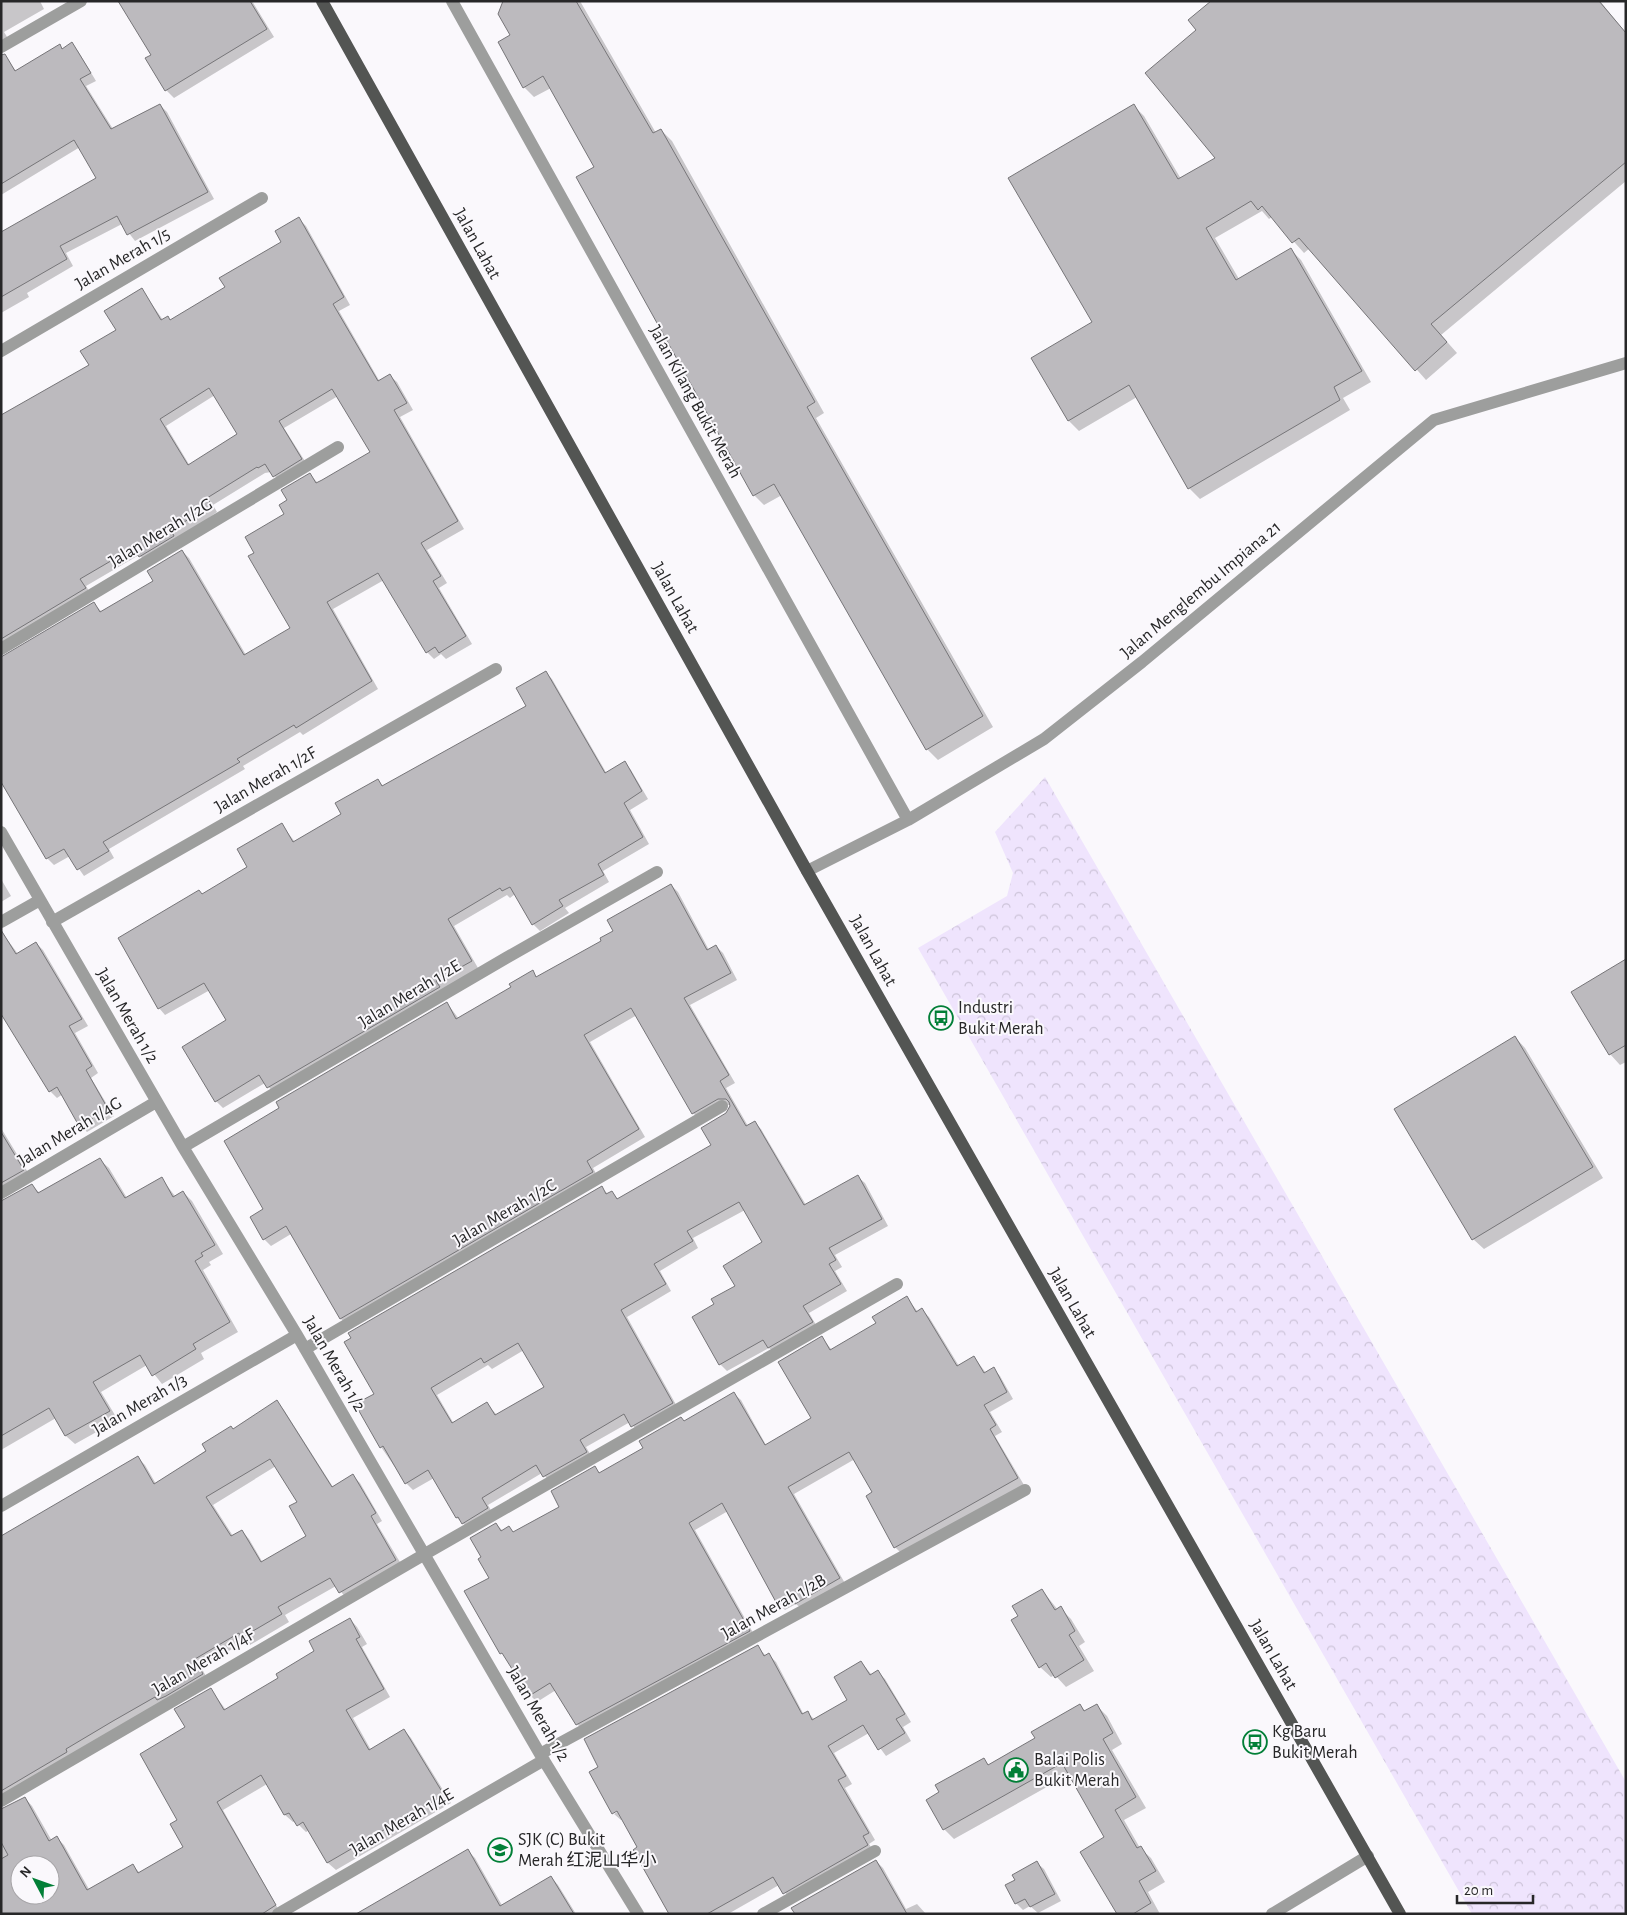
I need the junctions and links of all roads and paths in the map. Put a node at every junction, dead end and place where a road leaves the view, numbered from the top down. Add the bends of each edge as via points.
1 (81, 1) edge
2 (322, 1) edge
3 (452, 1) edge
4 (1, 47) edge
5 (262, 198) dead end
6 (1, 351) edge
7 (1626, 363) edge
8 (338, 447) dead end
9 (1, 649) edge
10 (496, 669) dead end
11 (908, 820) junction
12 (1, 832) edge
13 (807, 871) junction
14 (657, 872) dead end
15 (40, 900) junction
16 (1, 922) edge
17 (52, 922) junction
18 (156, 1102) junction
19 (722, 1106) dead end
20 (183, 1148) junction
21 (1, 1193) edge
22 (897, 1284) dead end
23 (297, 1335) junction
24 (305, 1349) junction
25 (1025, 1490) dead end
26 (1, 1506) edge
27 (424, 1554) junction
28 (542, 1757) junction
29 (1, 1800) edge
30 (875, 1851) dead end
31 (1368, 1856) junction
32 (278, 1914) edge
33 (638, 1914) edge
34 (763, 1914) edge
35 (1272, 1914) edge
36 (1400, 1914) edge

1 - 4 street
2 - 13 main road, Jalan Lahat
3 - 11 street, Jalan Kilang Bukit Merah
5 - 6 street, Jalan Merah 1/5
7 - 11 street, Jalan Menglembu Impiana 21 via 1434,420 1044,739
8 - 9 street, Jalan Merah 1/2G
10 - 17 street, Jalan Merah 1/2F
11 - 13 street, Jalan Menglembu Impiana 21
12 - 15 street, Jalan Merah 1/2
13 - 31 main road, Jalan Lahat
14 - 20 street, Jalan Merah 1/2E
15 - 16 street
15 - 17 street, Jalan Merah 1/2
17 - 18 street, Jalan Merah 1/2
18 - 20 street, Jalan Merah 1/2
18 - 21 street, Jalan Merah 1/4G
19 - 24 street, Jalan Merah 1/2C
20 - 23 street, Jalan Merah 1/2
22 - 27 street
23 - 24 street, Jalan Merah 1/2
23 - 26 street, Jalan Merah 1/3
24 - 27 street, Jalan Merah 1/2
25 - 28 street, Jalan Merah 1/2B
27 - 28 street, Jalan Merah 1/2
27 - 29 street, Jalan Merah 1/4F
28 - 32 street, Jalan Merah 1/4E
28 - 33 street, Jalan Merah 1/2
30 - 34 street
31 - 35 street
31 - 36 main road, Jalan Lahat

